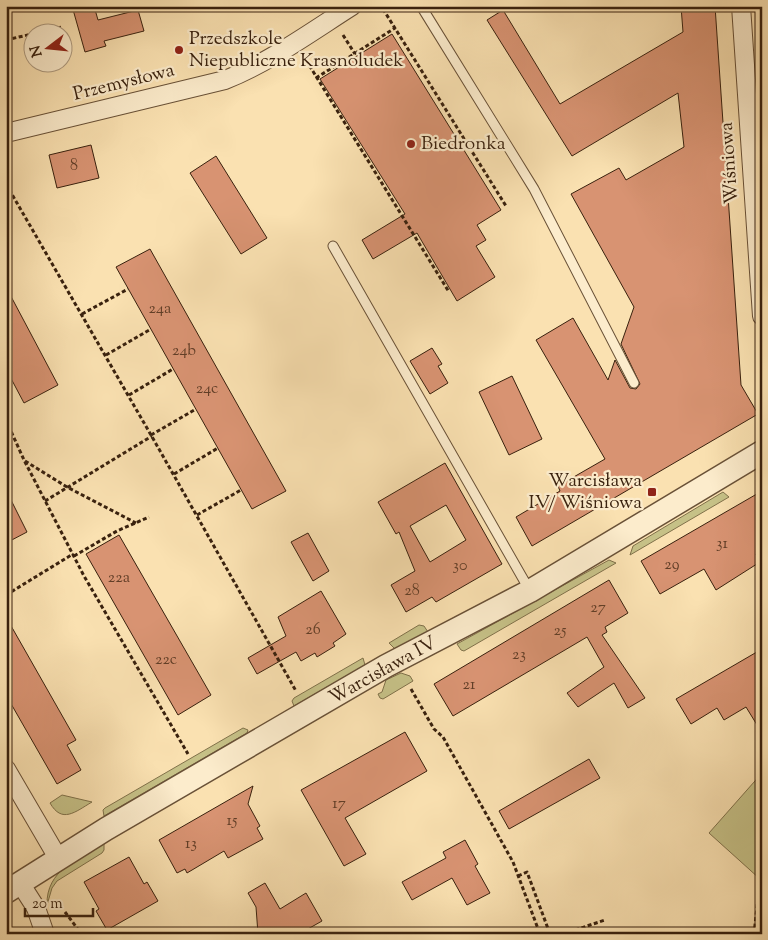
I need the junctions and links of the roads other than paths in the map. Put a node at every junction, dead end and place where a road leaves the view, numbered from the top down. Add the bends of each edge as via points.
1 (352, 6) edge
2 (421, 6) edge
3 (741, 6) edge
4 (755, 110) edge
5 (6, 133) edge
6 (333, 246) dead end
7 (762, 316) edge
8 (634, 383) dead end
9 (762, 452) edge
10 (530, 592) junction
11 (6, 768) edge
12 (58, 858) junction
13 (13, 888) edge
14 (45, 934) edge

1 - 5 street, Przemysłowa via 275,55 225,80
2 - 8 lane via 534,189
3 - 4 street, Wiśniowa
4 - 7 street, Wiśniowa
6 - 10 lane
9 - 10 street, Warcisława IV
10 - 12 street, Warcisława IV via 386,666
11 - 12 street
12 - 13 street, Warcisława IV
13 - 14 street via 36,908

